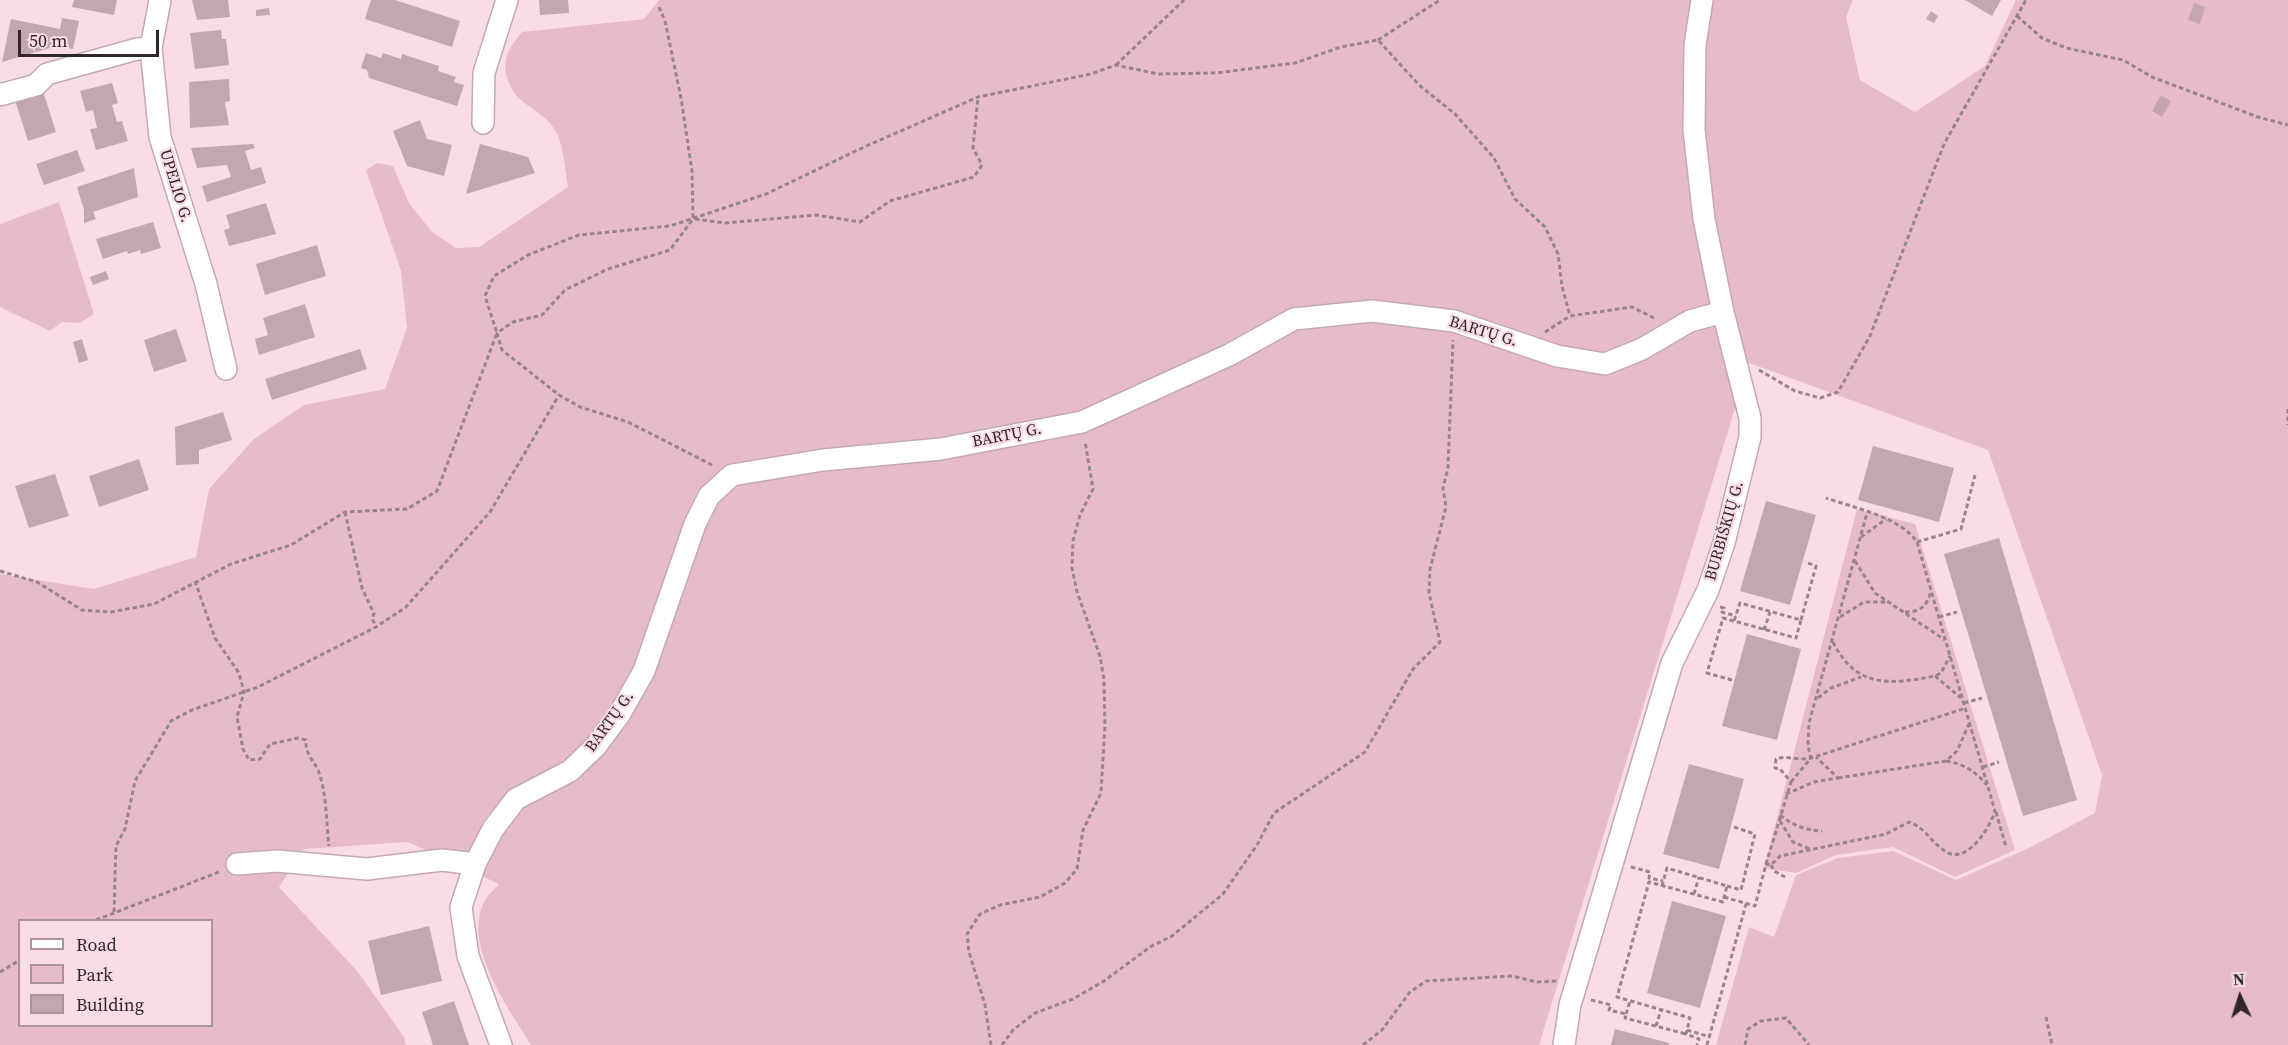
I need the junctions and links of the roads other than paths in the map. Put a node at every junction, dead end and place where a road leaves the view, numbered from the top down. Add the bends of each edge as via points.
1 (160, 0) edge
2 (507, 0) edge
3 (1702, 0) edge
4 (152, 48) junction
5 (0, 95) edge
6 (483, 123) dead end
7 (1723, 312) junction
8 (225, 369) dead end
9 (237, 864) road end
10 (475, 864) junction
11 (501, 1045) edge
12 (1564, 1045) edge

1 - 4 street, UPELIO G.
2 - 6 street via 484,73
3 - 7 street, BURBIŠKIŲ G. via 1695,45 1694,130 1704,219
4 - 5 street via 48,74 36,85
4 - 8 street, UPELIO G. via 160,136 206,284
7 - 10 street, BARTŲ G. via 1690,321 1642,349 1605,364 1557,356 1454,321 1372,311 1294,319 1229,355 1082,422 941,449 822,460 732,475 709,496 695,524 644,671 619,715 596,746 570,771 516,799 493,829
7 - 12 street, BURBIŠKIŲ G. via 1750,418 1750,437 1708,590 1672,663 1575,988
9 - 10 street via 277,861 367,869 442,860
10 - 11 street, BARTŲ G. via 461,907 468,956

